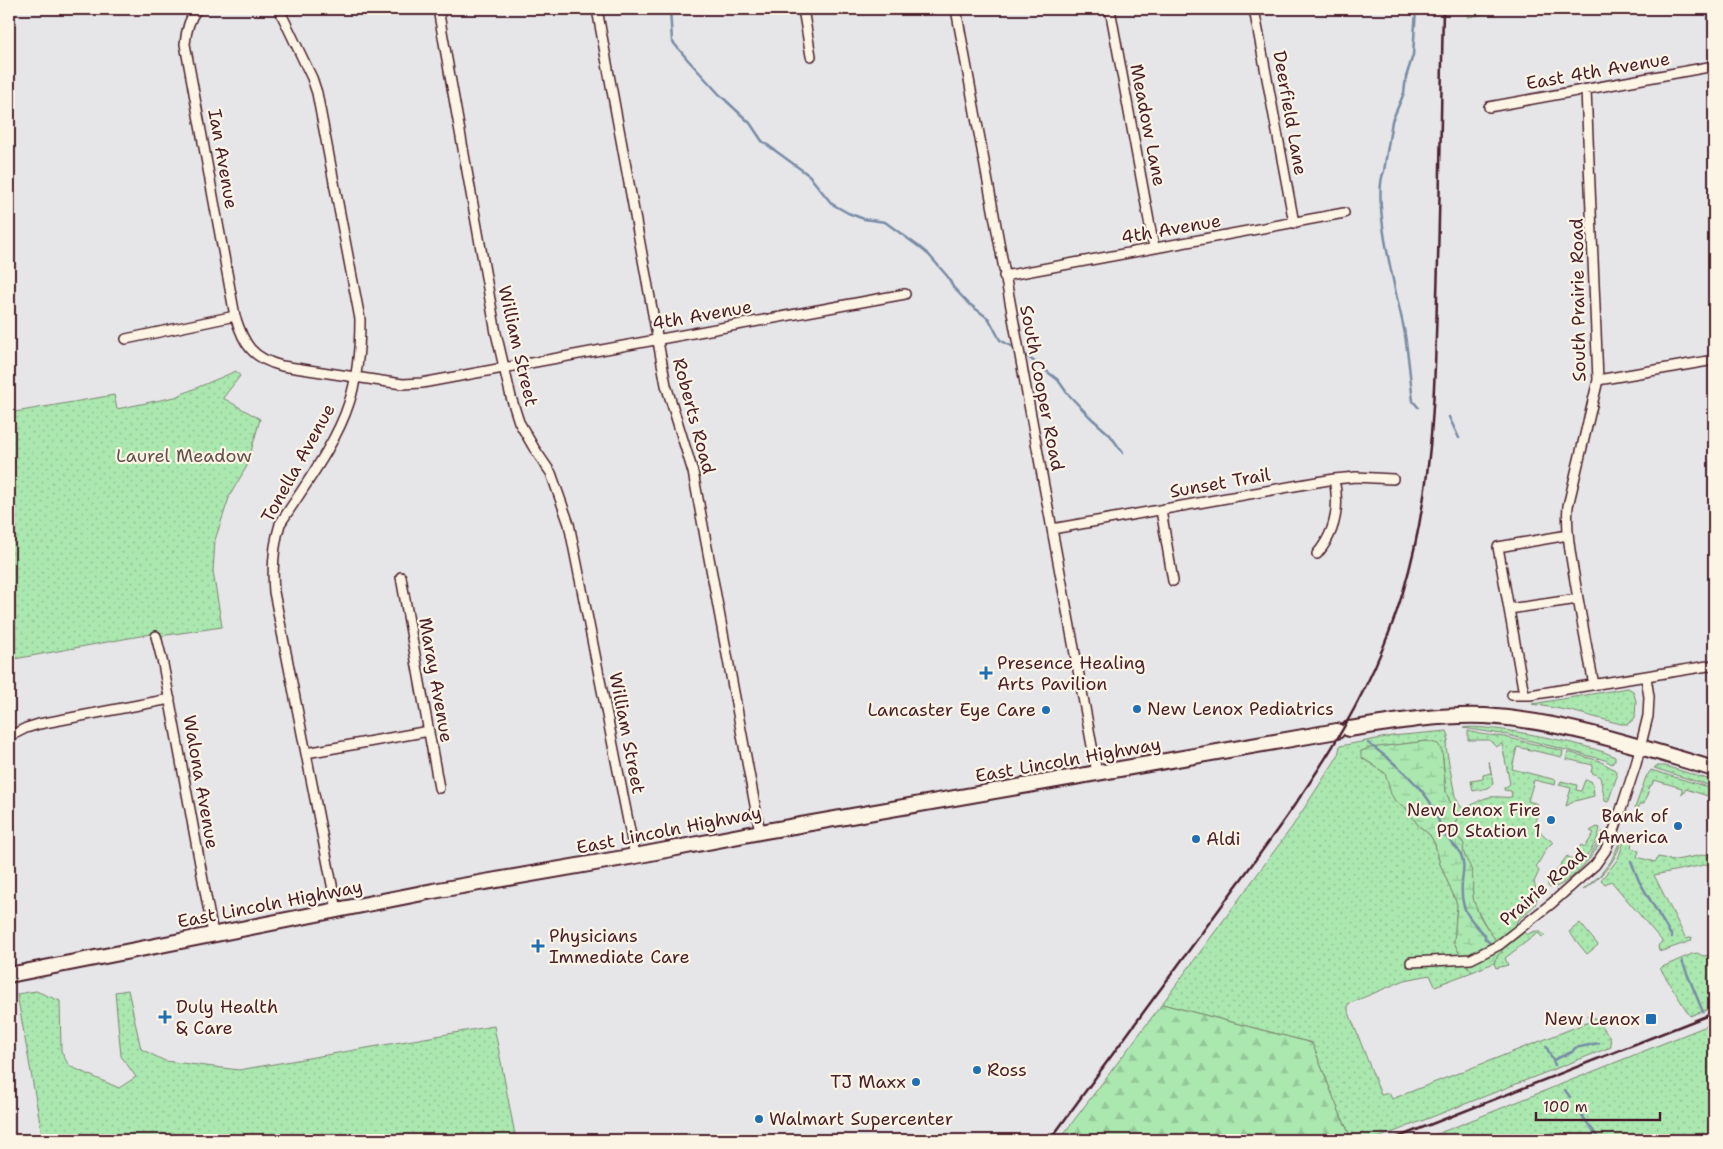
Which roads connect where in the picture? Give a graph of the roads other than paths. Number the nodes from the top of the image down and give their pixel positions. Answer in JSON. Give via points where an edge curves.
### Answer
{"nodes":[{"id":1,"x":197,"y":9,"type":"edge"},
{"id":2,"x":278,"y":9,"type":"edge"},
{"id":3,"x":438,"y":9,"type":"edge"},
{"id":4,"x":597,"y":9,"type":"edge"},
{"id":5,"x":802,"y":9,"type":"edge"},
{"id":6,"x":956,"y":9,"type":"edge"},
{"id":7,"x":1110,"y":9,"type":"edge"},
{"id":8,"x":1254,"y":9,"type":"edge"},
{"id":9,"x":811,"y":56,"type":"dead end"},
{"id":10,"x":1714,"y":66,"type":"edge"},
{"id":11,"x":1586,"y":90,"type":"junction"},
{"id":12,"x":1489,"y":107,"type":"dead end"},
{"id":13,"x":1344,"y":213,"type":"dead end"},
{"id":14,"x":1294,"y":223,"type":"junction"},
{"id":15,"x":1154,"y":248,"type":"junction"},
{"id":16,"x":1004,"y":276,"type":"junction"},
{"id":17,"x":905,"y":294,"type":"dead end"},
{"id":18,"x":235,"y":316,"type":"junction"},
{"id":19,"x":126,"y":339,"type":"dead end"},
{"id":20,"x":658,"y":339,"type":"junction"},
{"id":21,"x":1714,"y":360,"type":"edge"},
{"id":22,"x":504,"y":368,"type":"junction"},
{"id":23,"x":354,"y":377,"type":"junction"},
{"id":24,"x":1598,"y":380,"type":"junction"},
{"id":25,"x":1334,"y":479,"type":"junction"},
{"id":26,"x":1393,"y":479,"type":"dead end"},
{"id":27,"x":1161,"y":510,"type":"junction"},
{"id":28,"x":1052,"y":529,"type":"junction"},
{"id":29,"x":1568,"y":535,"type":"junction"},
{"id":30,"x":1317,"y":554,"type":"dead end"},
{"id":31,"x":401,"y":577,"type":"dead end"},
{"id":32,"x":1173,"y":581,"type":"dead end"},
{"id":33,"x":1578,"y":598,"type":"junction"},
{"id":34,"x":1509,"y":609,"type":"junction"},
{"id":35,"x":156,"y":636,"type":"dead end"},
{"id":36,"x":1714,"y":665,"type":"edge"},
{"id":37,"x":1646,"y":677,"type":"junction"},
{"id":38,"x":1594,"y":685,"type":"junction"},
{"id":39,"x":1524,"y":694,"type":"junction"},
{"id":40,"x":1512,"y":695,"type":"dead end"},
{"id":41,"x":170,"y":699,"type":"junction"},
{"id":42,"x":429,"y":731,"type":"junction"},
{"id":43,"x":12,"y":735,"type":"dead end"},
{"id":44,"x":1640,"y":747,"type":"junction"},
{"id":45,"x":306,"y":753,"type":"junction"},
{"id":46,"x":1714,"y":769,"type":"edge"},
{"id":47,"x":1097,"y":773,"type":"junction"},
{"id":48,"x":439,"y":788,"type":"dead end"},
{"id":49,"x":760,"y":832,"type":"junction"},
{"id":50,"x":635,"y":856,"type":"junction"},
{"id":51,"x":337,"y":910,"type":"junction"},
{"id":52,"x":213,"y":934,"type":"junction"},
{"id":53,"x":1411,"y":962,"type":"dead end"},
{"id":54,"x":9,"y":974,"type":"edge"}],
"edges":[{"from":1,"to":18,"type":"street","name":"Ian Avenue","via":[[186,33],[185,44]]},
{"from":2,"to":23,"type":"street","name":"Tonella Avenue","via":[[317,93],[360,319]]},
{"from":3,"to":22,"type":"street","name":"William Street"},
{"from":4,"to":20,"type":"street","name":"Roberts Road"},
{"from":5,"to":9,"type":"street"},
{"from":6,"to":16,"type":"street","name":"South Cooper Road"},
{"from":7,"to":15,"type":"street","name":"Meadow Lane"},
{"from":8,"to":14,"type":"street","name":"Deerfield Lane"},
{"from":10,"to":11,"type":"street","name":"East 4th Avenue"},
{"from":11,"to":12,"type":"street","name":"East 4th Avenue"},
{"from":11,"to":24,"type":"street","name":"South Prairie Road"},
{"from":13,"to":14,"type":"street","name":"4th Avenue"},
{"from":14,"to":15,"type":"street","name":"4th Avenue"},
{"from":15,"to":16,"type":"street","name":"4th Avenue"},
{"from":16,"to":28,"type":"street","name":"South Cooper Road"},
{"from":17,"to":20,"type":"street","name":"4th Avenue"},
{"from":18,"to":19,"type":"street"},
{"from":18,"to":23,"type":"street","via":[[241,336],[249,348],[268,362]]},
{"from":20,"to":22,"type":"street","name":"4th Avenue"},
{"from":20,"to":49,"type":"street","name":"Roberts Road","via":[[666,386],[693,472]]},
{"from":21,"to":24,"type":"street"},
{"from":22,"to":23,"type":"street","via":[[412,384]]},
{"from":22,"to":50,"type":"street","name":"William Street","via":[[519,422],[551,473],[569,524]]},
{"from":23,"to":45,"type":"street","name":"Tonella Avenue","via":[[350,403],[342,422],[280,524],[272,557],[274,592]]},
{"from":24,"to":29,"type":"street","name":"South Prairie Road","via":[[1568,506]]},
{"from":25,"to":26,"type":"street","name":"Sunset Trail"},
{"from":25,"to":27,"type":"street","name":"Sunset Trail"},
{"from":25,"to":30,"type":"street","via":[[1338,497],[1336,516],[1326,543]]},
{"from":27,"to":28,"type":"street","name":"Sunset Trail"},
{"from":27,"to":32,"type":"street"},
{"from":28,"to":47,"type":"street","name":"South Cooper Road"},
{"from":29,"to":33,"type":"street","name":"South Prairie Road"},
{"from":29,"to":34,"type":"street","via":[[1498,547]]},
{"from":31,"to":42,"type":"street","name":"Maray Avenue"},
{"from":33,"to":34,"type":"street"},
{"from":33,"to":38,"type":"street","name":"South Prairie Road"},
{"from":34,"to":39,"type":"street"},
{"from":35,"to":41,"type":"street","name":"Walona Avenue"},
{"from":36,"to":37,"type":"street"},
{"from":37,"to":38,"type":"street"},
{"from":37,"to":44,"type":"street","name":"Prairie Road","via":[[1648,716]]},
{"from":38,"to":39,"type":"street"},
{"from":39,"to":40,"type":"street"},
{"from":41,"to":43,"type":"street","via":[[39,724]]},
{"from":41,"to":52,"type":"street","name":"Walona Avenue"},
{"from":42,"to":45,"type":"street"},
{"from":42,"to":48,"type":"street","name":"Maray Avenue"},
{"from":44,"to":46,"type":"main road","name":"East Lincoln Highway"},
{"from":44,"to":47,"type":"main road","name":"East Lincoln Highway","via":[[1532,721],[1486,716],[1419,718]]},
{"from":44,"to":53,"type":"street","name":"Prairie Road","via":[[1615,828],[1595,865],[1500,945],[1471,959]]},
{"from":45,"to":51,"type":"street","name":"Tonella Avenue"},
{"from":47,"to":49,"type":"main road","name":"East Lincoln Highway"},
{"from":49,"to":50,"type":"main road","name":"East Lincoln Highway"},
{"from":50,"to":51,"type":"main road","name":"East Lincoln Highway"},
{"from":51,"to":52,"type":"main road","name":"East Lincoln Highway"},
{"from":52,"to":54,"type":"main road","name":"East Lincoln Highway"}]}
